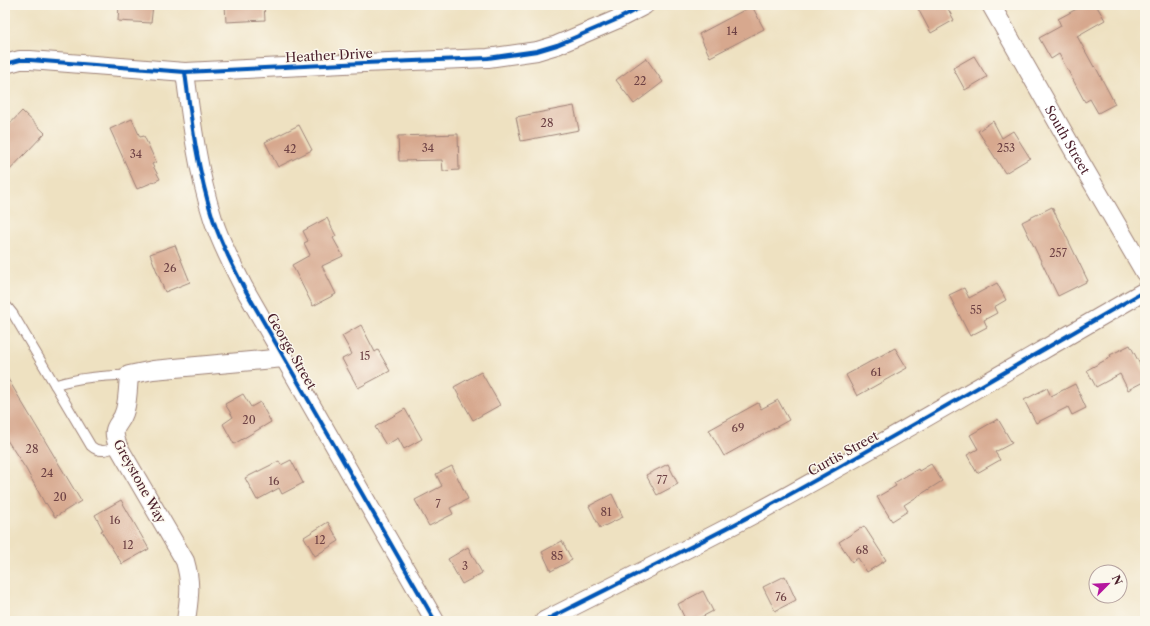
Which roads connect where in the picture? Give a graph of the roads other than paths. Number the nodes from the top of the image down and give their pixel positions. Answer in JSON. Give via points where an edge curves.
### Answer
{"nodes":[{"id":1,"x":645,"y":5,"type":"edge"},
{"id":2,"x":991,"y":5,"type":"edge"},
{"id":3,"x":5,"y":64,"type":"edge"},
{"id":4,"x":185,"y":72,"type":"junction"},
{"id":5,"x":1145,"y":273,"type":"edge"},
{"id":6,"x":1145,"y":291,"type":"edge"},
{"id":7,"x":5,"y":304,"type":"edge"},
{"id":8,"x":284,"y":358,"type":"junction"},
{"id":9,"x":129,"y":375,"type":"junction"},
{"id":10,"x":55,"y":385,"type":"junction"},
{"id":11,"x":118,"y":446,"type":"junction"},
{"id":12,"x":186,"y":621,"type":"edge"},
{"id":13,"x":435,"y":621,"type":"edge"},
{"id":14,"x":544,"y":621,"type":"edge"}],
"edges":[{"from":1,"to":4,"type":"street","name":"Heather Drive","via":[[575,38],[537,51],[512,55]]},
{"from":2,"to":5,"type":"street","name":"South Street"},
{"from":3,"to":4,"type":"street","name":"Heather Drive","via":[[30,60]]},
{"from":4,"to":8,"type":"street","name":"George Street","via":[[192,125],[212,219],[226,254]]},
{"from":6,"to":14,"type":"street","name":"Curtis Street","via":[[839,467],[671,557]]},
{"from":7,"to":10,"type":"lane"},
{"from":8,"to":9,"type":"street","via":[[153,370]]},
{"from":8,"to":13,"type":"street","name":"George Street"},
{"from":9,"to":10,"type":"lane","via":[[72,380]]},
{"from":9,"to":11,"type":"street","name":"Greystone Way","via":[[126,409],[114,430]]},
{"from":10,"to":11,"type":"lane","via":[[91,446],[102,451]]},
{"from":11,"to":12,"type":"street","name":"Greystone Way","via":[[185,562],[190,580]]}]}
